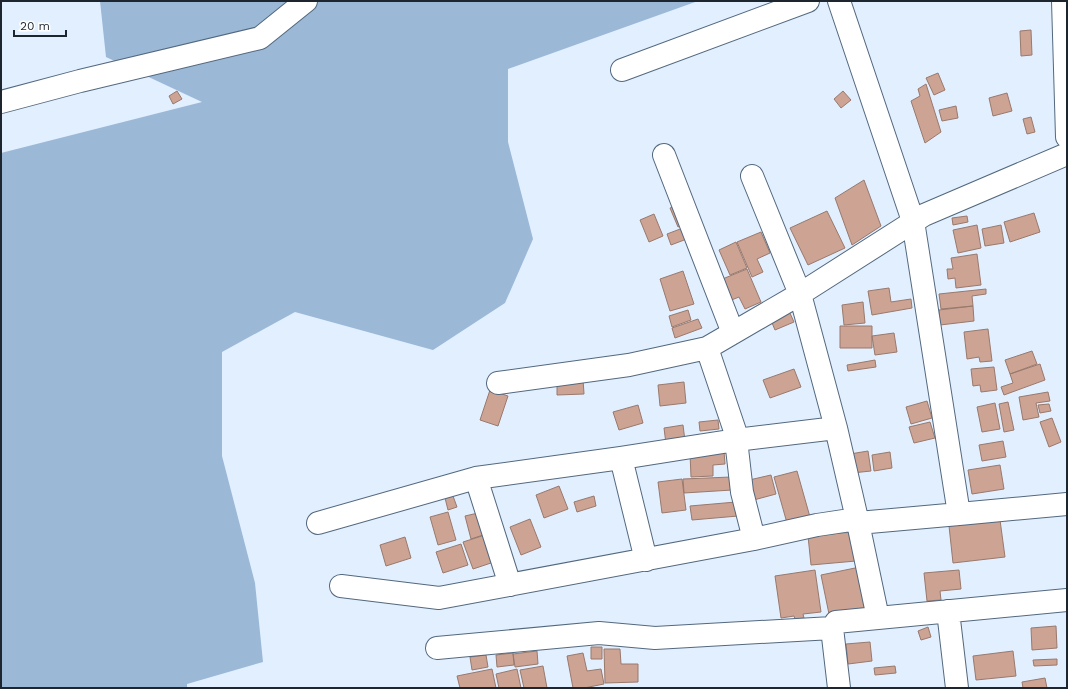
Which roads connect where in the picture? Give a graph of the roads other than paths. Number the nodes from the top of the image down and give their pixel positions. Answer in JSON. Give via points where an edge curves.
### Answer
{"nodes":[{"id":1,"x":306,"y":1,"type":"edge"},
{"id":2,"x":808,"y":1,"type":"edge"},
{"id":3,"x":839,"y":1,"type":"edge"},
{"id":4,"x":1063,"y":1,"type":"edge"},
{"id":5,"x":622,"y":70,"type":"dead end"},
{"id":6,"x":1066,"y":83,"type":"edge"},
{"id":7,"x":1,"y":102,"type":"edge"},
{"id":8,"x":1067,"y":137,"type":"edge"},
{"id":9,"x":1067,"y":154,"type":"edge"},
{"id":10,"x":664,"y":155,"type":"dead end"},
{"id":11,"x":752,"y":176,"type":"dead end"},
{"id":12,"x":913,"y":221,"type":"junction"},
{"id":13,"x":800,"y":294,"type":"junction"},
{"id":14,"x":733,"y":333,"type":"junction"},
{"id":15,"x":707,"y":348,"type":"junction"},
{"id":16,"x":498,"y":383,"type":"dead end"},
{"id":17,"x":836,"y":428,"type":"junction"},
{"id":18,"x":736,"y":440,"type":"junction"},
{"id":19,"x":620,"y":458,"type":"junction"},
{"id":20,"x":476,"y":478,"type":"junction"},
{"id":21,"x":1067,"y":504,"type":"edge"},
{"id":22,"x":959,"y":514,"type":"junction"},
{"id":23,"x":858,"y":521,"type":"junction"},
{"id":24,"x":318,"y":523,"type":"dead end"},
{"id":25,"x":754,"y":540,"type":"junction"},
{"id":26,"x":646,"y":560,"type":"junction"},
{"id":27,"x":510,"y":585,"type":"junction"},
{"id":28,"x":341,"y":586,"type":"dead end"},
{"id":29,"x":1067,"y":600,"type":"edge"},
{"id":30,"x":948,"y":611,"type":"junction"},
{"id":31,"x":878,"y":618,"type":"junction"},
{"id":32,"x":832,"y":628,"type":"junction"},
{"id":33,"x":437,"y":648,"type":"dead end"},
{"id":34,"x":839,"y":688,"type":"edge"},
{"id":35,"x":957,"y":688,"type":"edge"}],
"edges":[{"from":1,"to":7,"type":"street","via":[[260,38]]},
{"from":2,"to":5,"type":"street"},
{"from":3,"to":12,"type":"street"},
{"from":4,"to":6,"type":"street"},
{"from":6,"to":8,"type":"street"},
{"from":9,"to":12,"type":"street"},
{"from":10,"to":14,"type":"street"},
{"from":11,"to":13,"type":"street"},
{"from":12,"to":13,"type":"street"},
{"from":12,"to":22,"type":"street"},
{"from":13,"to":14,"type":"street"},
{"from":13,"to":17,"type":"street"},
{"from":14,"to":15,"type":"street"},
{"from":15,"to":16,"type":"street","via":[[629,365]]},
{"from":15,"to":18,"type":"street"},
{"from":17,"to":18,"type":"street"},
{"from":17,"to":23,"type":"street"},
{"from":18,"to":19,"type":"street"},
{"from":18,"to":25,"type":"street","via":[[742,492]]},
{"from":19,"to":20,"type":"street"},
{"from":19,"to":26,"type":"street"},
{"from":20,"to":24,"type":"street"},
{"from":20,"to":27,"type":"street"},
{"from":21,"to":22,"type":"street"},
{"from":22,"to":23,"type":"street"},
{"from":23,"to":25,"type":"street","via":[[816,525]]},
{"from":23,"to":31,"type":"street"},
{"from":25,"to":26,"type":"street"},
{"from":26,"to":27,"type":"street"},
{"from":27,"to":28,"type":"street","via":[[439,598]]},
{"from":29,"to":30,"type":"street"},
{"from":30,"to":31,"type":"street"},
{"from":30,"to":35,"type":"street"},
{"from":31,"to":32,"type":"street","via":[[836,622]]},
{"from":32,"to":33,"type":"street","via":[[655,638],[599,633]]},
{"from":32,"to":34,"type":"street"}]}
